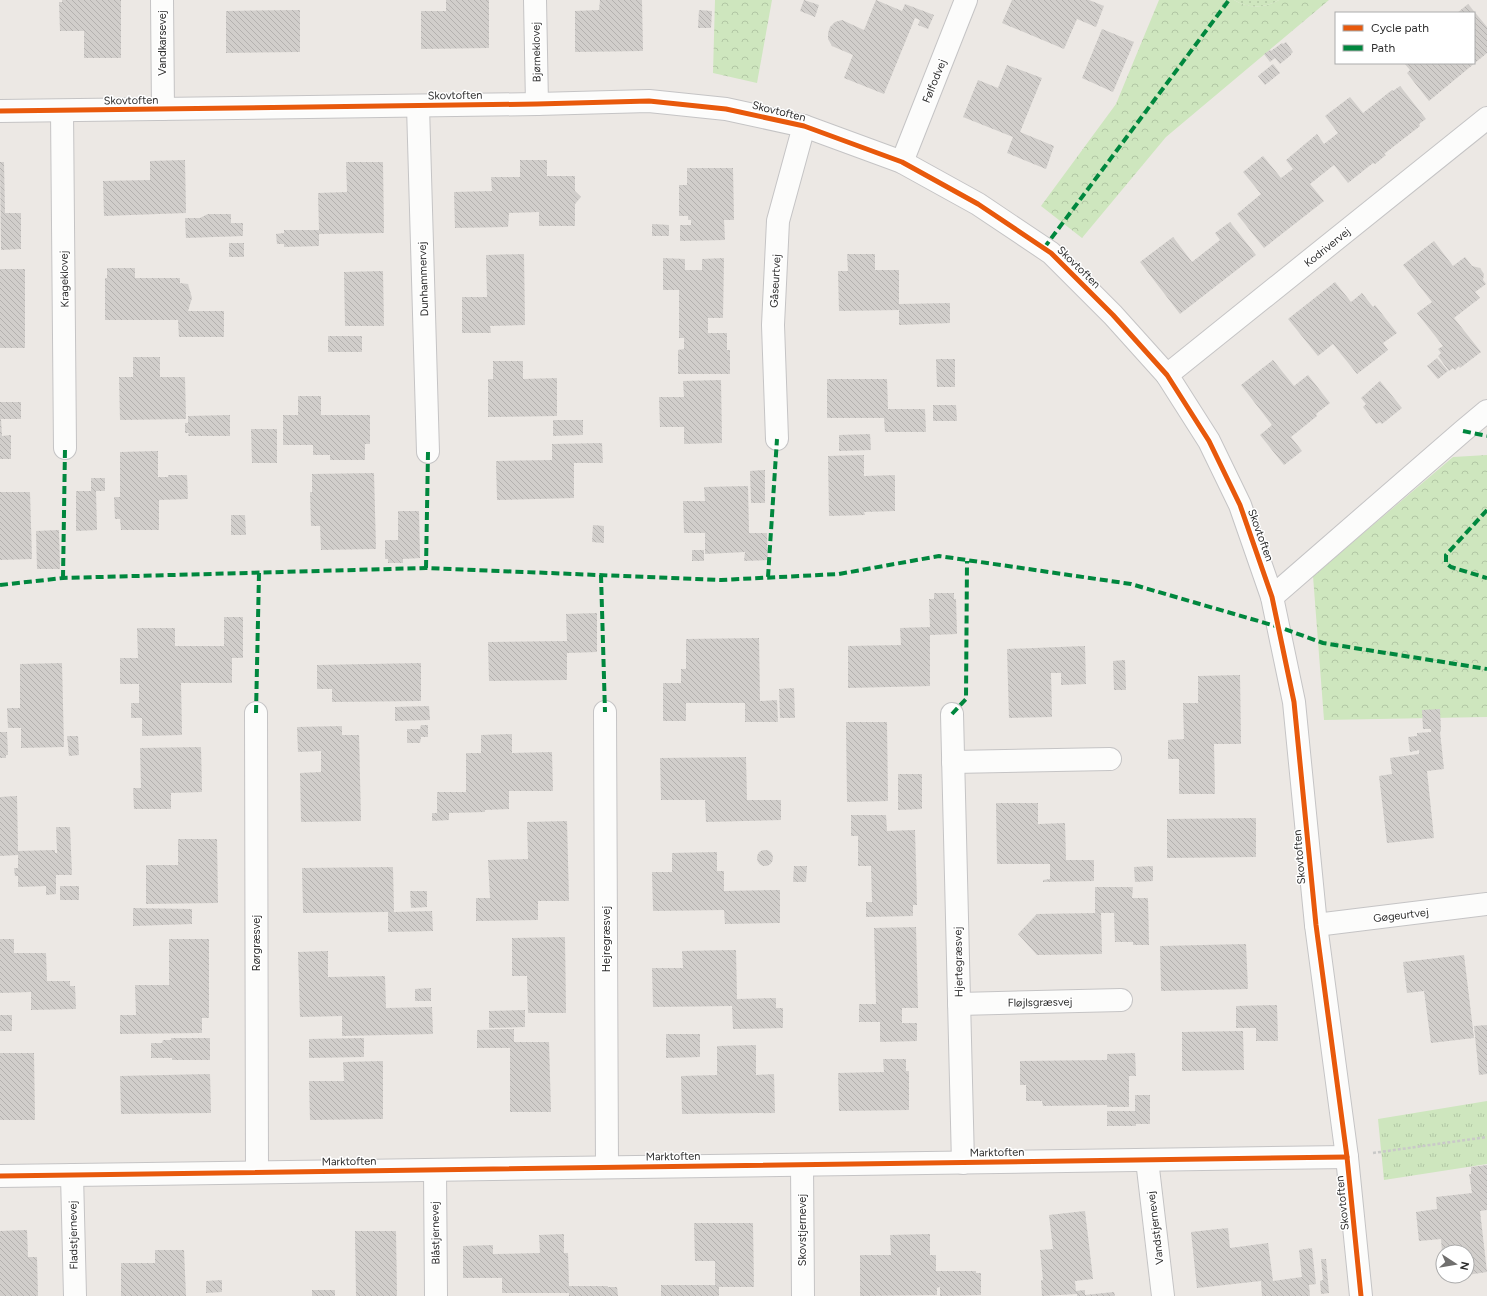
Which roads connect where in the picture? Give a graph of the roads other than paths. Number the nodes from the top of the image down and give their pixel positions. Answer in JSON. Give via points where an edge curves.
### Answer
{"nodes":[{"id":1,"x":162,"y":0,"type":"edge"},
{"id":2,"x":535,"y":0,"type":"edge"},
{"id":3,"x":966,"y":0,"type":"edge"},
{"id":4,"x":538,"y":104,"type":"junction"},
{"id":5,"x":418,"y":106,"type":"junction"},
{"id":6,"x":62,"y":110,"type":"junction"},
{"id":7,"x":163,"y":110,"type":"junction"},
{"id":8,"x":0,"y":111,"type":"edge"},
{"id":9,"x":1487,"y":118,"type":"edge"},
{"id":10,"x":804,"y":126,"type":"junction"},
{"id":11,"x":902,"y":162,"type":"junction"},
{"id":12,"x":1166,"y":375,"type":"junction"},
{"id":13,"x":1487,"y":411,"type":"edge"},
{"id":14,"x":777,"y":439,"type":"dead end"},
{"id":15,"x":65,"y":448,"type":"dead end"},
{"id":16,"x":428,"y":452,"type":"dead end"},
{"id":17,"x":1272,"y":597,"type":"junction"},
{"id":18,"x":605,"y":712,"type":"dead end"},
{"id":19,"x":256,"y":713,"type":"dead end"},
{"id":20,"x":952,"y":714,"type":"dead end"},
{"id":21,"x":1110,"y":759,"type":"dead end"},
{"id":22,"x":953,"y":762,"type":"junction"},
{"id":23,"x":1487,"y":904,"type":"edge"},
{"id":24,"x":1316,"y":925,"type":"junction"},
{"id":25,"x":1121,"y":1000,"type":"dead end"},
{"id":26,"x":959,"y":1004,"type":"junction"},
{"id":27,"x":1347,"y":1157,"type":"junction"},
{"id":28,"x":1147,"y":1160,"type":"junction"},
{"id":29,"x":962,"y":1162,"type":"junction"},
{"id":30,"x":802,"y":1165,"type":"junction"},
{"id":31,"x":607,"y":1167,"type":"junction"},
{"id":32,"x":435,"y":1170,"type":"junction"},
{"id":33,"x":257,"y":1172,"type":"junction"},
{"id":34,"x":72,"y":1175,"type":"junction"},
{"id":35,"x":0,"y":1176,"type":"edge"},
{"id":36,"x":74,"y":1296,"type":"edge"},
{"id":37,"x":436,"y":1296,"type":"edge"},
{"id":38,"x":803,"y":1296,"type":"edge"},
{"id":39,"x":1163,"y":1296,"type":"edge"},
{"id":40,"x":1362,"y":1296,"type":"edge"}],
"edges":[{"from":1,"to":7,"type":"street","name":"Vandkarsevej"},
{"from":2,"to":4,"type":"street","name":"Bjørneklovej"},
{"from":3,"to":11,"type":"street","name":"Følfodvej"},
{"from":4,"to":5,"type":"street","name":"Skovtoften"},
{"from":4,"to":10,"type":"street","name":"Skovtoften","via":[[649,101],[726,109]]},
{"from":5,"to":7,"type":"street","name":"Skovtoften"},
{"from":5,"to":16,"type":"street","name":"Dunhammervej"},
{"from":6,"to":7,"type":"street","name":"Skovtoften"},
{"from":6,"to":8,"type":"street","name":"Skovtoften"},
{"from":6,"to":15,"type":"street","name":"Krageklovej"},
{"from":9,"to":12,"type":"street","name":"Kodrivervej"},
{"from":10,"to":11,"type":"street","name":"Skovtoften"},
{"from":10,"to":14,"type":"street","name":"Gåseurtvej","via":[[778,221],[773,324]]},
{"from":11,"to":12,"type":"street","name":"Skovtoften","via":[[978,204],[1051,253],[1113,315]]},
{"from":12,"to":17,"type":"street","name":"Skovtoften","via":[[1209,441],[1240,505]]},
{"from":13,"to":17,"type":"street"},
{"from":17,"to":24,"type":"street","name":"Skovtoften","via":[[1294,702]]},
{"from":18,"to":31,"type":"street","name":"Hejregræsvej"},
{"from":19,"to":33,"type":"street","name":"Rørgræsvej"},
{"from":20,"to":22,"type":"street","name":"Hjertegræsvej"},
{"from":21,"to":22,"type":"street"},
{"from":22,"to":26,"type":"street","name":"Hjertegræsvej"},
{"from":23,"to":24,"type":"street","name":"Gøgeurtvej"},
{"from":24,"to":27,"type":"street","name":"Skovtoften"},
{"from":25,"to":26,"type":"street","name":"Fløjlsgræsvej"},
{"from":26,"to":29,"type":"street","name":"Hjertegræsvej"},
{"from":27,"to":28,"type":"street","name":"Marktoften"},
{"from":27,"to":40,"type":"street","name":"Skovtoften"},
{"from":28,"to":29,"type":"street","name":"Marktoften"},
{"from":28,"to":39,"type":"street","name":"Vandstjernevej"},
{"from":29,"to":30,"type":"street","name":"Marktoften"},
{"from":30,"to":31,"type":"street","name":"Marktoften"},
{"from":30,"to":38,"type":"street","name":"Skovstjernevej"},
{"from":31,"to":32,"type":"street","name":"Marktoften"},
{"from":32,"to":33,"type":"street","name":"Marktoften"},
{"from":32,"to":37,"type":"street","name":"Blåstjernevej"},
{"from":33,"to":34,"type":"street","name":"Marktoften"},
{"from":34,"to":35,"type":"street","name":"Marktoften"},
{"from":34,"to":36,"type":"street","name":"Fladstjernevej"}]}
